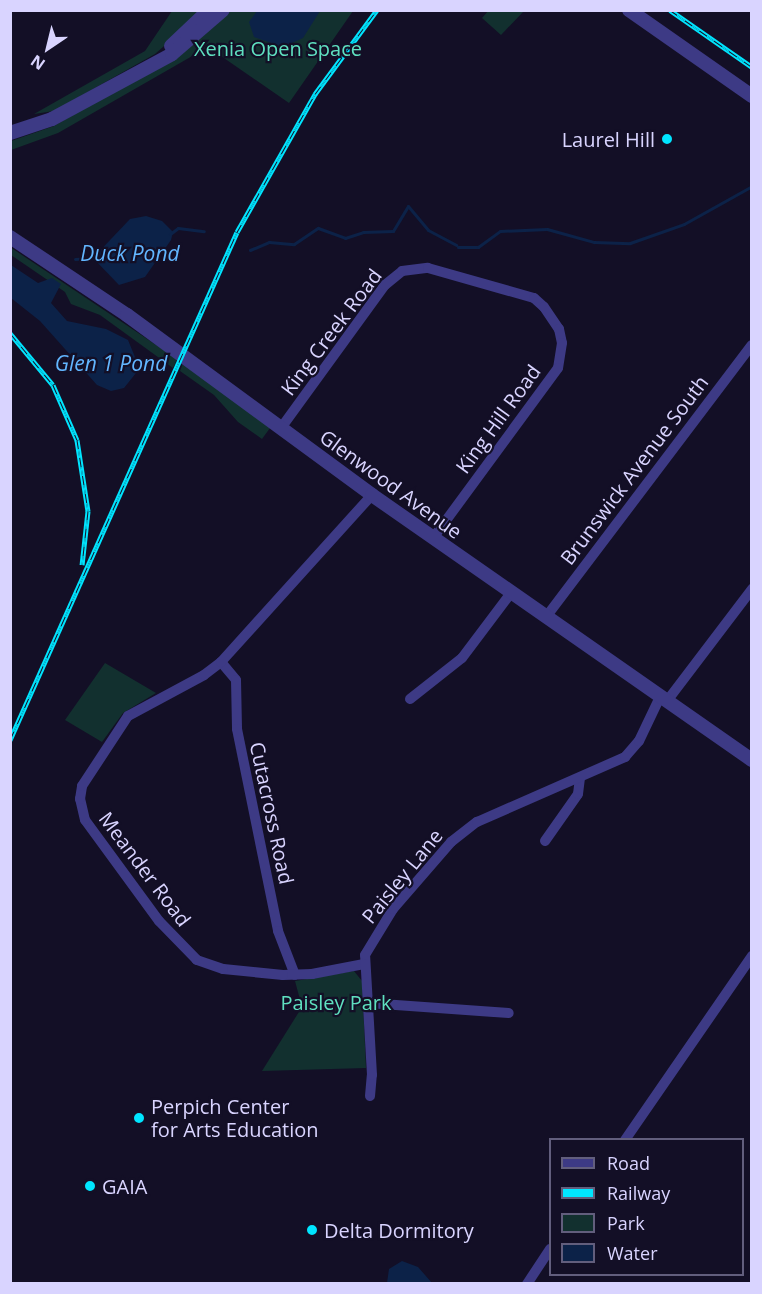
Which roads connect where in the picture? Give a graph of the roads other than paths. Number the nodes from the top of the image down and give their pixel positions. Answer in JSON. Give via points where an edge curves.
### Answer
{"nodes":[{"id":1,"x":209,"y":10,"type":"edge"},
{"id":2,"x":223,"y":10,"type":"edge"},
{"id":3,"x":628,"y":10,"type":"edge"},
{"id":4,"x":119,"y":83,"type":"junction"},
{"id":5,"x":752,"y":96,"type":"edge"},
{"id":6,"x":10,"y":133,"type":"edge"},
{"id":7,"x":10,"y":237,"type":"edge"},
{"id":8,"x":521,"y":293,"type":"joint"},
{"id":9,"x":752,"y":345,"type":"edge"},
{"id":10,"x":281,"y":428,"type":"junction"},
{"id":11,"x":372,"y":495,"type":"junction"},
{"id":12,"x":433,"y":538,"type":"junction"},
{"id":13,"x":752,"y":589,"type":"edge"},
{"id":14,"x":511,"y":593,"type":"junction"},
{"id":15,"x":546,"y":617,"type":"junction"},
{"id":16,"x":221,"y":662,"type":"junction"},
{"id":17,"x":410,"y":699,"type":"dead end"},
{"id":18,"x":663,"y":699,"type":"junction"},
{"id":19,"x":752,"y":760,"type":"edge"},
{"id":20,"x":580,"y":778,"type":"junction"},
{"id":21,"x":545,"y":841,"type":"dead end"},
{"id":22,"x":752,"y":956,"type":"edge"},
{"id":23,"x":364,"y":964,"type":"junction"},
{"id":24,"x":295,"y":975,"type":"junction"},
{"id":25,"x":368,"y":1003,"type":"junction"},
{"id":26,"x":509,"y":1013,"type":"dead end"},
{"id":27,"x":370,"y":1096,"type":"dead end"},
{"id":28,"x":627,"y":1138,"type":"edge"},
{"id":29,"x":549,"y":1251,"type":"edge"},
{"id":30,"x":527,"y":1284,"type":"edge"}],
"edges":[{"from":1,"to":4,"type":"street","via":[[170,47]]},
{"from":2,"to":4,"type":"street","via":[[193,40]]},
{"from":3,"to":5,"type":"street"},
{"from":4,"to":6,"type":"street","via":[[52,119]]},
{"from":7,"to":10,"type":"street","name":"Glenwood Avenue","via":[[127,315]]},
{"from":8,"to":10,"type":"street","name":"King Creek Road","via":[[428,268],[409,269],[392,277]]},
{"from":8,"to":12,"type":"street","name":"King Hill Road","via":[[544,307],[559,329],[562,343],[558,368]]},
{"from":9,"to":15,"type":"street","name":"Brunswick Avenue South"},
{"from":10,"to":11,"type":"street","name":"Glenwood Avenue"},
{"from":11,"to":12,"type":"street","name":"Glenwood Avenue"},
{"from":11,"to":16,"type":"street","name":"Meander Road"},
{"from":12,"to":14,"type":"street","name":"Glenwood Avenue"},
{"from":13,"to":18,"type":"street","name":"Paisley Lane"},
{"from":14,"to":15,"type":"street","name":"Glenwood Avenue"},
{"from":14,"to":17,"type":"street","via":[[462,658]]},
{"from":15,"to":18,"type":"street","name":"Glenwood Avenue"},
{"from":16,"to":24,"type":"street","name":"Cutacross Road","via":[[236,680],[237,729],[278,931]]},
{"from":16,"to":24,"type":"street","name":"Meander Road","via":[[141,707],[123,722],[82,786],[82,813],[159,921],[197,960],[223,969]]},
{"from":18,"to":19,"type":"street","name":"Glenwood Avenue"},
{"from":18,"to":20,"type":"street","name":"Paisley Lane","via":[[633,750],[612,765]]},
{"from":20,"to":21,"type":"street","via":[[578,794]]},
{"from":20,"to":23,"type":"street","name":"Paisley Lane","via":[[485,817],[458,836],[393,909],[369,948]]},
{"from":22,"to":28,"type":"street"},
{"from":23,"to":24,"type":"street","name":"Meander Road"},
{"from":23,"to":25,"type":"street","name":"Paisley Lane"},
{"from":25,"to":26,"type":"street"},
{"from":25,"to":27,"type":"street","name":"Paisley Lane"},
{"from":29,"to":30,"type":"street"}]}
